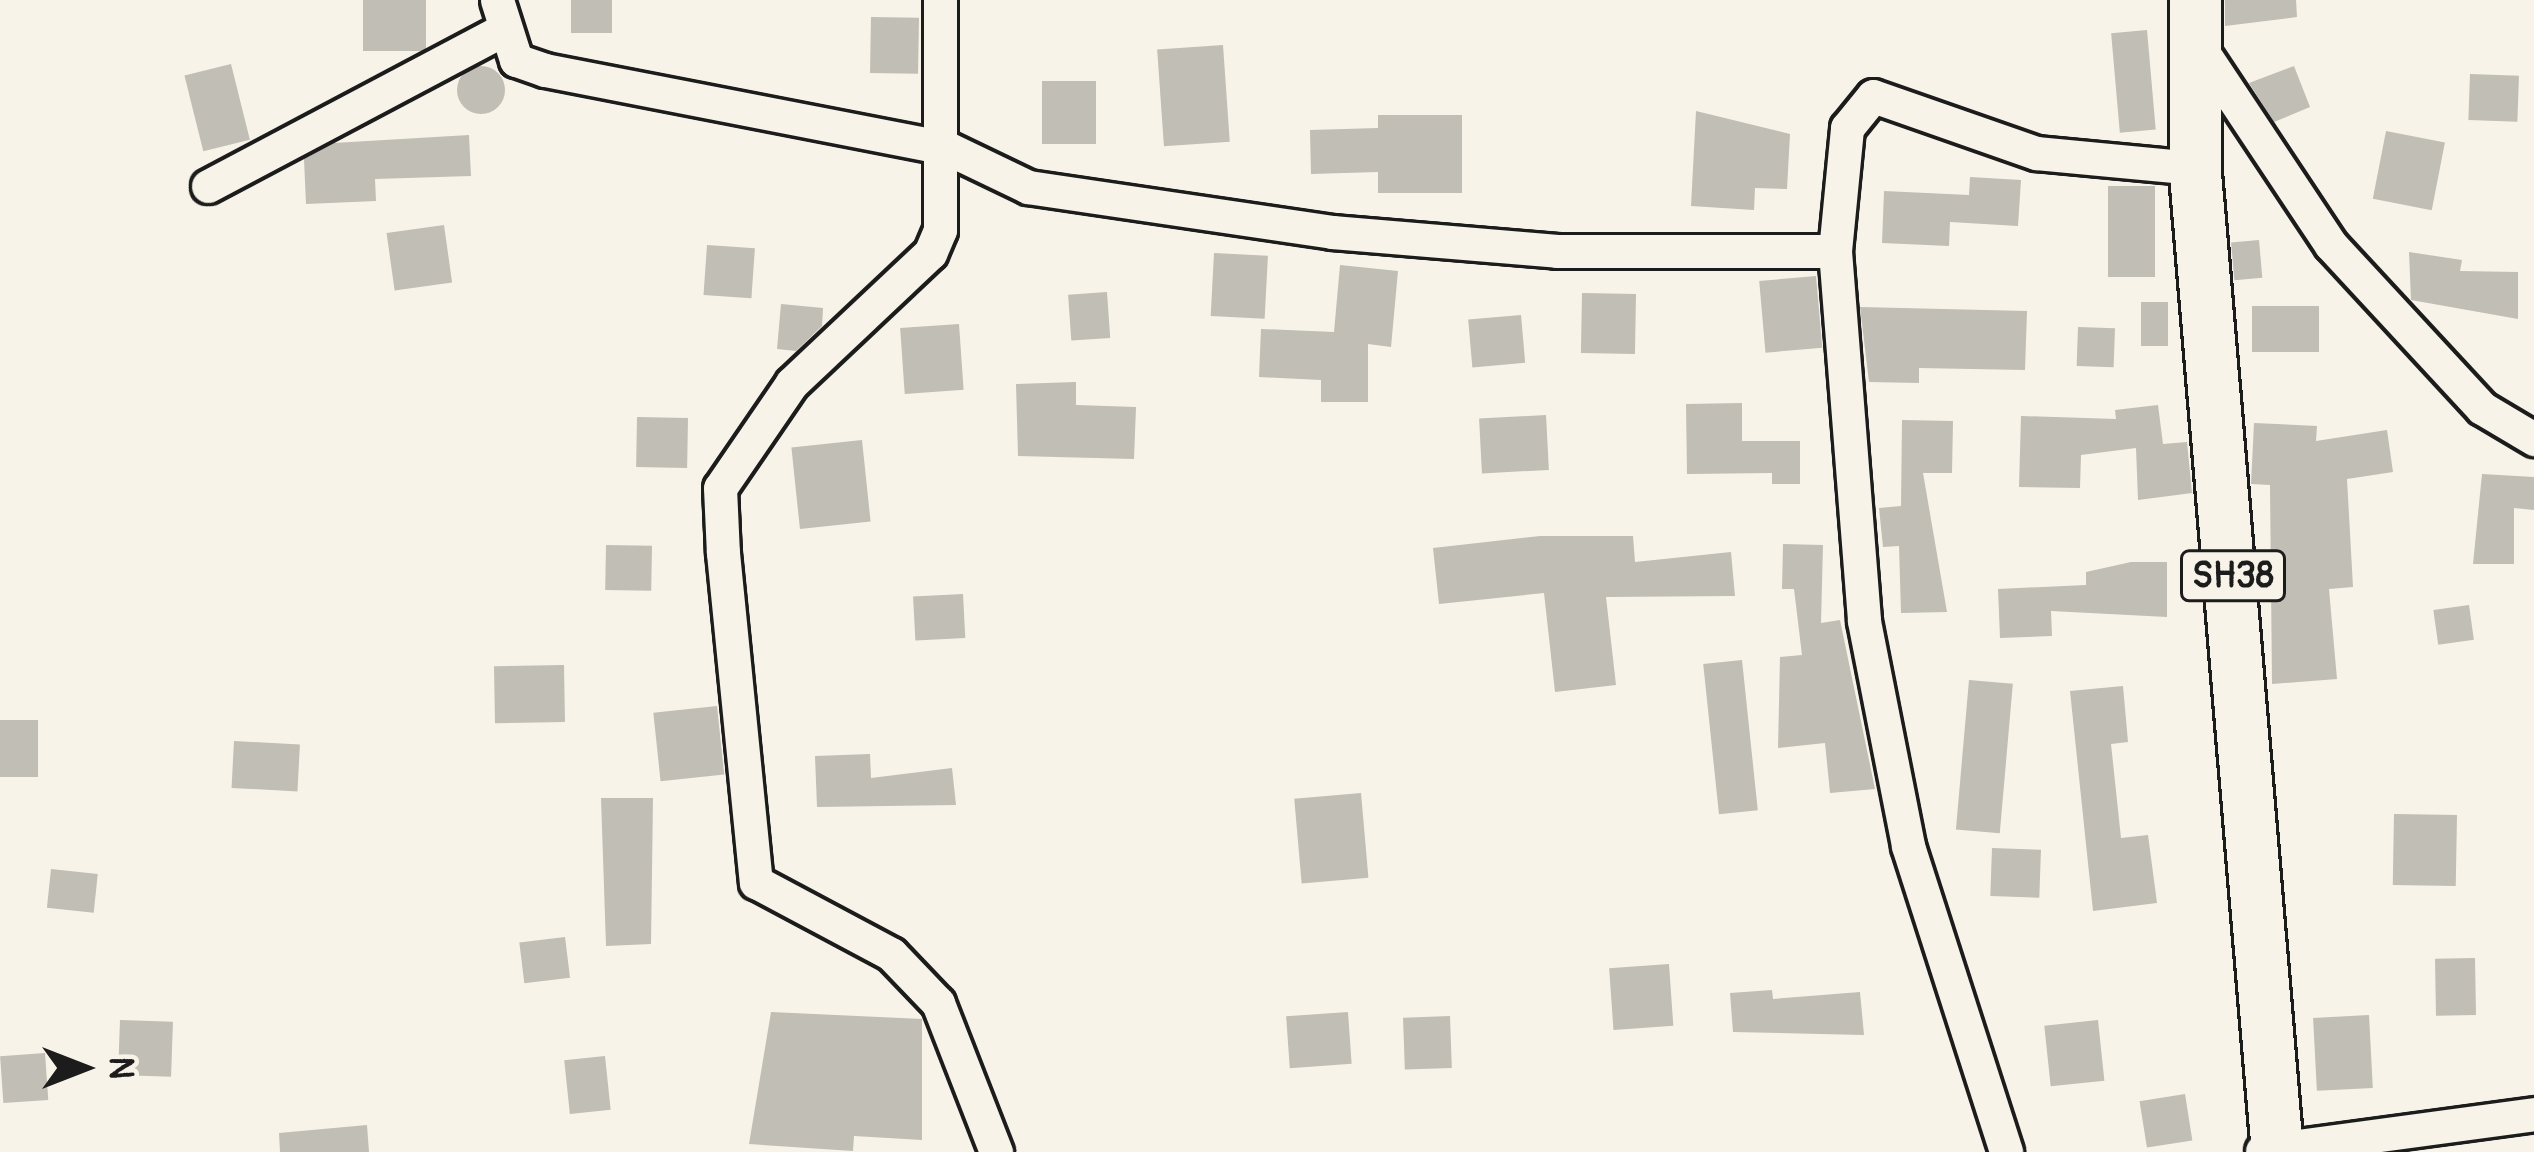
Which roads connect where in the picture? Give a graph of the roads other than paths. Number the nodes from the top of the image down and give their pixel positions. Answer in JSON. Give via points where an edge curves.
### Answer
{"nodes":[{"id":1,"x":940,"y":0,"type":"edge"},
{"id":2,"x":501,"y":14,"type":"edge"},
{"id":3,"x":2196,"y":23,"type":"edge"},
{"id":4,"x":946,"y":148,"type":"junction"},
{"id":5,"x":2194,"y":168,"type":"junction"},
{"id":6,"x":208,"y":187,"type":"dead end"},
{"id":7,"x":1835,"y":250,"type":"junction"},
{"id":8,"x":2534,"y":439,"type":"edge"},
{"id":9,"x":2534,"y":1114,"type":"edge"},
{"id":10,"x":2272,"y":1150,"type":"edge"},
{"id":11,"x":996,"y":1152,"type":"edge"},
{"id":12,"x":2006,"y":1152,"type":"edge"}],
"edges":[{"from":1,"to":4,"type":"street","via":[[936,122]]},
{"from":2,"to":4,"type":"street","via":[[517,60],[545,70]]},
{"from":2,"to":6,"type":"street"},
{"from":3,"to":5,"type":"main road","number":"SH38"},
{"from":3,"to":8,"type":"street","via":[[2331,245],[2482,408]]},
{"from":4,"to":7,"type":"street","via":[[1028,187],[1234,221],[1557,250]]},
{"from":4,"to":11,"type":"street","via":[[930,253],[792,383],[720,488],[723,554],[756,882],[891,955],[938,1003]]},
{"from":5,"to":7,"type":"street","via":[[2036,152],[1873,97],[1847,128]]},
{"from":5,"to":10,"type":"main road","number":"SH38"},
{"from":7,"to":12,"type":"street","via":[[1864,621],[1908,846]]},
{"from":9,"to":10,"type":"street"}]}
